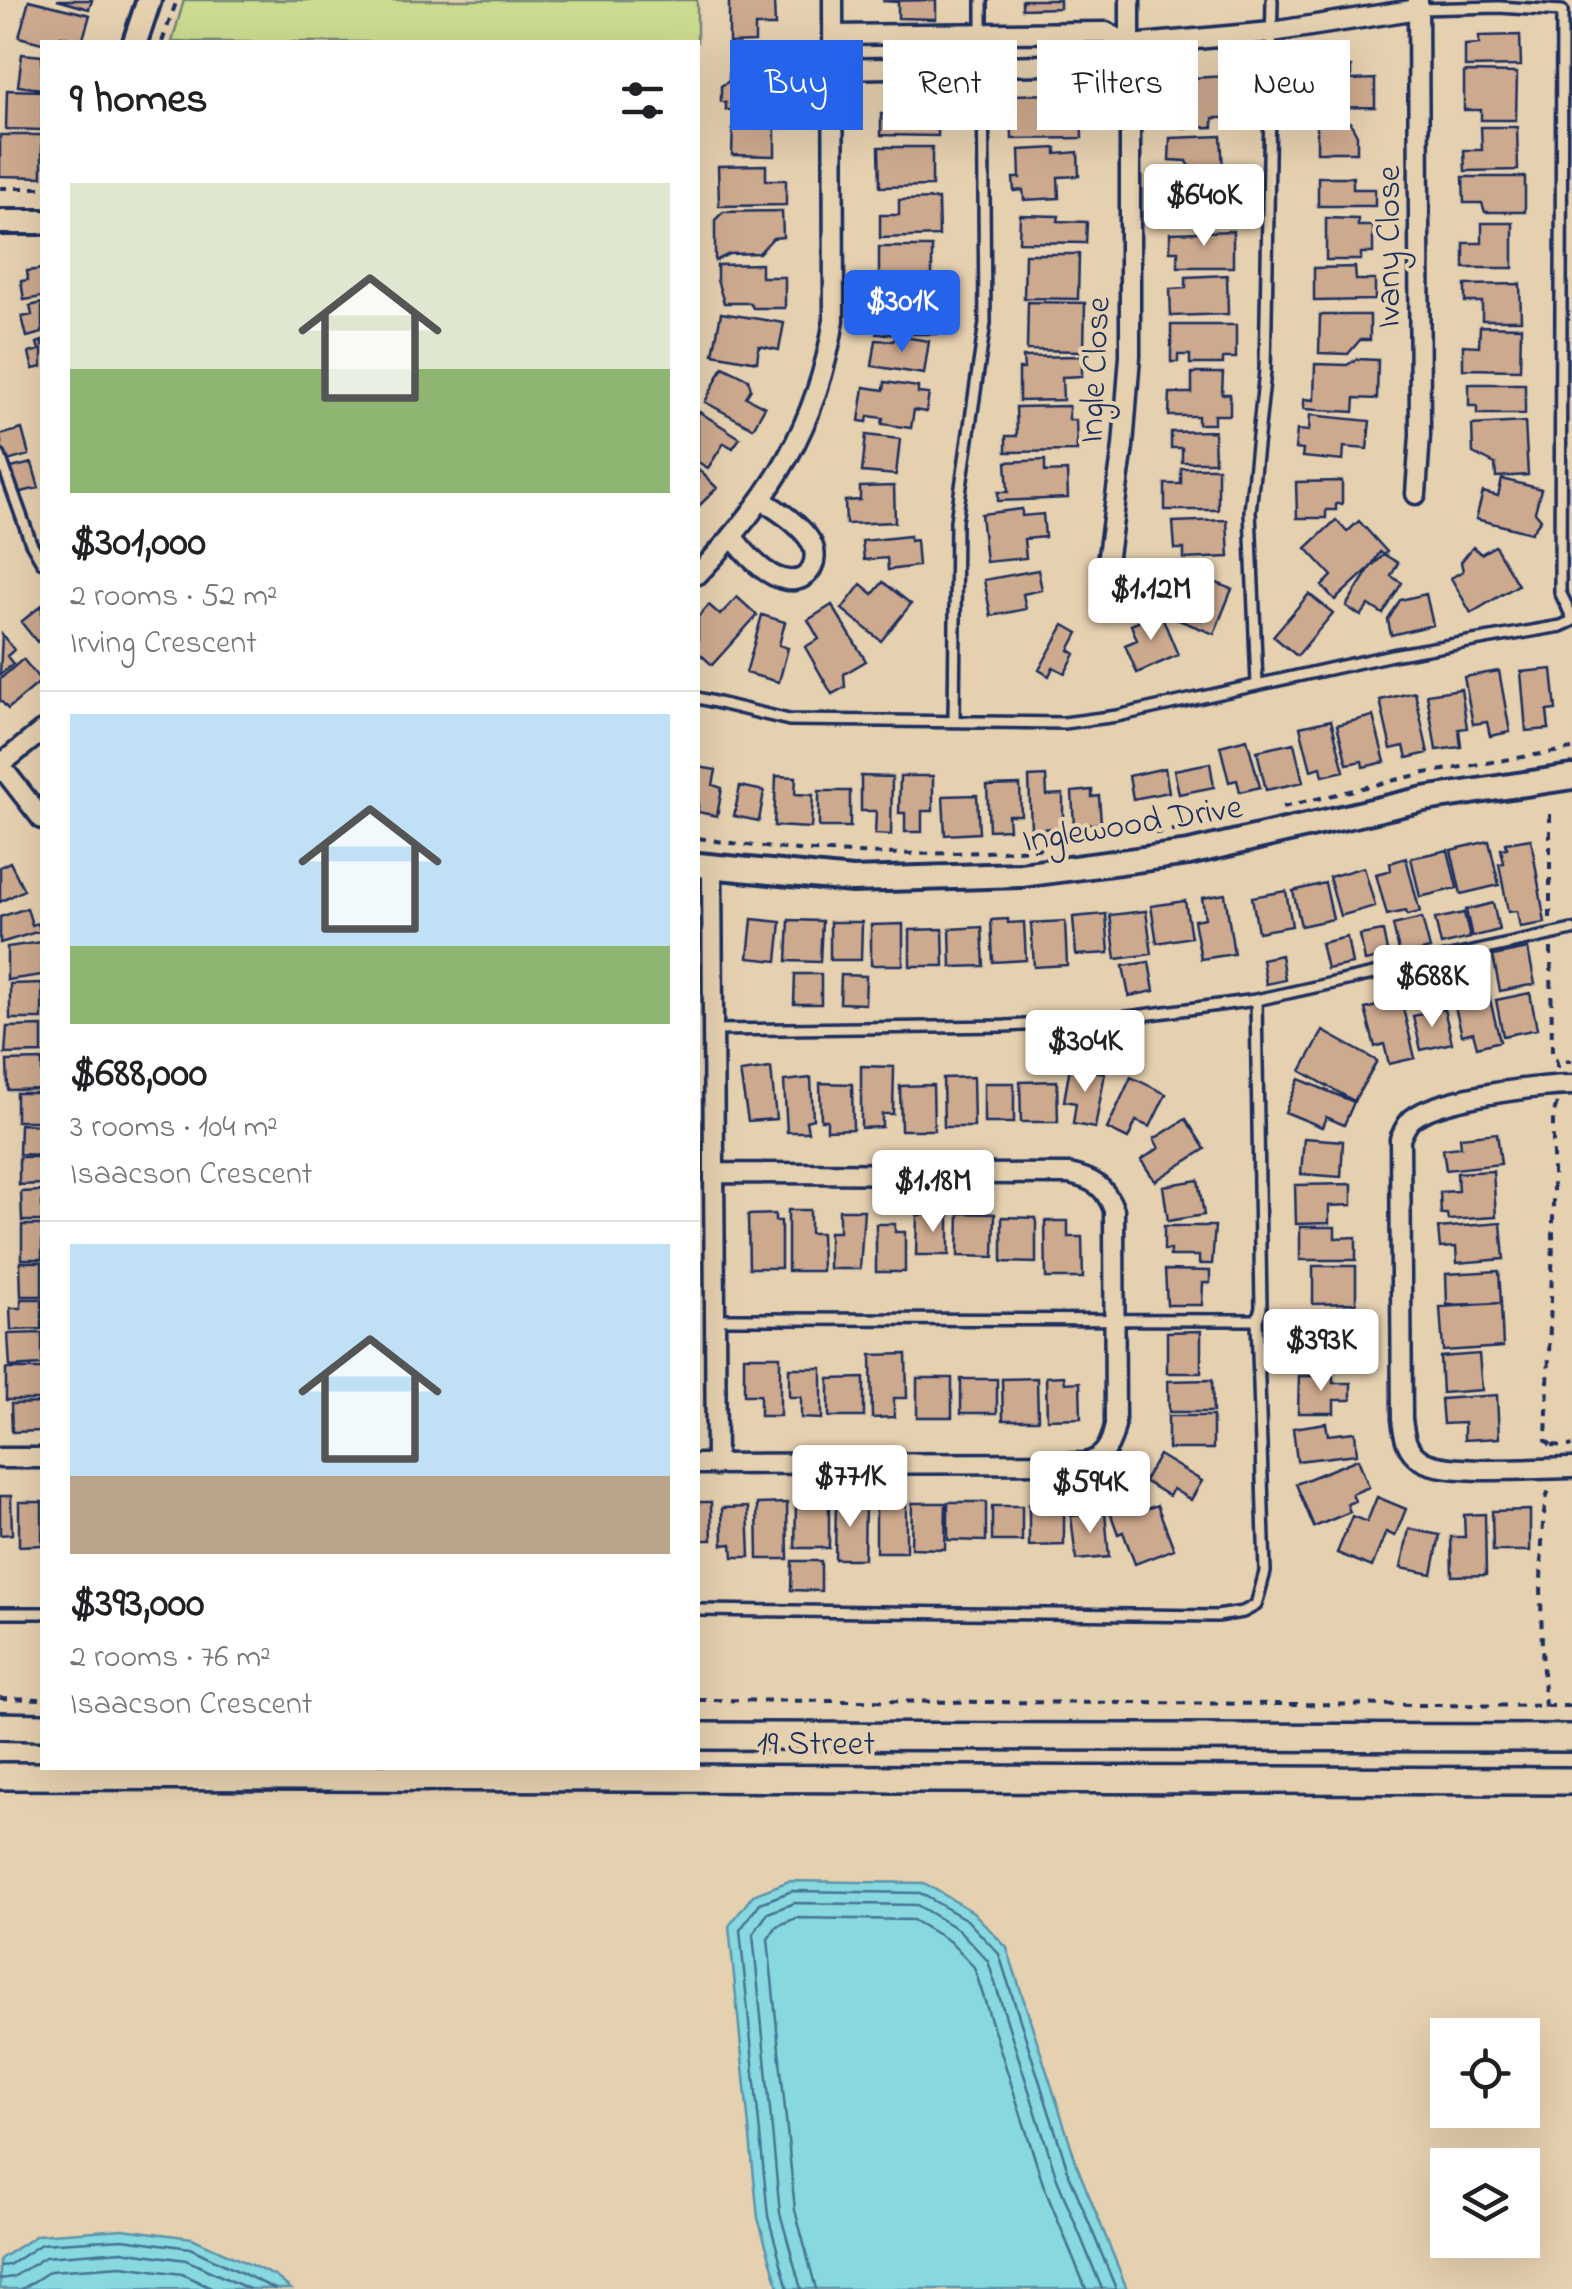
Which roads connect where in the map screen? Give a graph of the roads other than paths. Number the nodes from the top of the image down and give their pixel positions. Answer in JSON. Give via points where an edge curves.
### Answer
{"nodes":[{"id":1,"x":149,"y":0,"type":"edge"},
{"id":2,"x":834,"y":0,"type":"edge"},
{"id":3,"x":982,"y":0,"type":"edge"},
{"id":4,"x":1130,"y":0,"type":"edge"},
{"id":5,"x":1272,"y":0,"type":"edge"},
{"id":6,"x":1418,"y":4,"type":"edge"},
{"id":7,"x":1272,"y":32,"type":"junction"},
{"id":8,"x":982,"y":34,"type":"junction"},
{"id":9,"x":834,"y":36,"type":"junction"},
{"id":10,"x":136,"y":40,"type":"edge"},
{"id":11,"x":834,"y":40,"type":"edge"},
{"id":12,"x":982,"y":40,"type":"edge"},
{"id":13,"x":1123,"y":40,"type":"edge"},
{"id":14,"x":1131,"y":40,"type":"edge"},
{"id":15,"x":1178,"y":40,"type":"edge"},
{"id":16,"x":834,"y":130,"type":"edge"},
{"id":17,"x":983,"y":130,"type":"edge"},
{"id":18,"x":1131,"y":130,"type":"edge"},
{"id":19,"x":0,"y":222,"type":"edge"},
{"id":20,"x":40,"y":222,"type":"edge"},
{"id":21,"x":0,"y":456,"type":"edge"},
{"id":22,"x":1416,"y":494,"type":"dead end"},
{"id":23,"x":762,"y":500,"type":"junction"},
{"id":24,"x":732,"y":536,"type":"junction"},
{"id":25,"x":40,"y":559,"type":"edge"},
{"id":26,"x":1108,"y":563,"type":"dead end"},
{"id":27,"x":700,"y":572,"type":"edge"},
{"id":28,"x":1572,"y":619,"type":"edge"},
{"id":29,"x":1257,"y":684,"type":"junction"},
{"id":30,"x":700,"y":698,"type":"edge"},
{"id":31,"x":954,"y":720,"type":"junction"},
{"id":32,"x":40,"y":734,"type":"edge"},
{"id":33,"x":0,"y":765,"type":"edge"},
{"id":34,"x":1572,"y":777,"type":"edge"},
{"id":35,"x":40,"y":816,"type":"edge"},
{"id":36,"x":705,"y":866,"type":"edge"},
{"id":37,"x":1572,"y":930,"type":"edge"},
{"id":38,"x":1256,"y":1000,"type":"junction"},
{"id":39,"x":714,"y":1030,"type":"junction"},
{"id":40,"x":1572,"y":1085,"type":"edge"},
{"id":41,"x":714,"y":1173,"type":"junction"},
{"id":42,"x":714,"y":1318,"type":"junction"},
{"id":43,"x":1116,"y":1320,"type":"junction"},
{"id":44,"x":1257,"y":1320,"type":"junction"},
{"id":45,"x":0,"y":1458,"type":"edge"},
{"id":46,"x":40,"y":1458,"type":"edge"},
{"id":47,"x":706,"y":1464,"type":"edge"},
{"id":48,"x":1572,"y":1468,"type":"edge"},
{"id":49,"x":700,"y":1610,"type":"edge"},
{"id":50,"x":0,"y":1613,"type":"edge"},
{"id":51,"x":40,"y":1614,"type":"edge"},
{"id":52,"x":0,"y":1726,"type":"edge"},
{"id":53,"x":40,"y":1727,"type":"edge"},
{"id":54,"x":700,"y":1736,"type":"edge"},
{"id":55,"x":1572,"y":1738,"type":"edge"},
{"id":56,"x":0,"y":1776,"type":"edge"},
{"id":57,"x":1572,"y":1782,"type":"edge"}],
"edges":[{"from":1,"to":10,"type":"street"},
{"from":2,"to":9,"type":"street"},
{"from":3,"to":8,"type":"lane"},
{"from":4,"to":14,"type":"street","name":"Ingle Close"},
{"from":5,"to":7,"type":"lane"},
{"from":6,"to":7,"type":"street"},
{"from":6,"to":22,"type":"street","name":"Ivany Close"},
{"from":6,"to":28,"type":"lane","via":[[1562,11],[1560,592]]},
{"from":7,"to":15,"type":"street"},
{"from":7,"to":29,"type":"lane","via":[[1265,371],[1250,511]]},
{"from":8,"to":9,"type":"street"},
{"from":8,"to":12,"type":"street"},
{"from":8,"to":13,"type":"street","via":[[1106,32]]},
{"from":9,"to":11,"type":"street"},
{"from":16,"to":23,"type":"street","via":[[834,320],[826,368],[802,435]]},
{"from":17,"to":31,"type":"lane","via":[[985,324],[956,521]]},
{"from":18,"to":26,"type":"street","name":"Ingle Close","via":[[1130,356]]},
{"from":19,"to":20,"type":"street"},
{"from":21,"to":25,"type":"lane"},
{"from":23,"to":24,"type":"street"},
{"from":23,"to":24,"type":"street","via":[[810,542],[813,568],[802,578],[770,574]]},
{"from":24,"to":27,"type":"street"},
{"from":28,"to":29,"type":"lane"},
{"from":29,"to":31,"type":"lane","via":[[1064,723]]},
{"from":30,"to":31,"type":"lane","via":[[789,720]]},
{"from":32,"to":33,"type":"street"},
{"from":33,"to":35,"type":"street"},
{"from":34,"to":36,"type":"street","name":"Inglewood Drive","via":[[1424,799],[1190,854],[1022,875],[852,880]]},
{"from":36,"to":39,"type":"street"},
{"from":37,"to":38,"type":"lane"},
{"from":38,"to":39,"type":"lane","via":[[1005,1026]]},
{"from":38,"to":44,"type":"lane"},
{"from":39,"to":41,"type":"street"},
{"from":40,"to":48,"type":"street","via":[[1438,1106],[1413,1118],[1400,1139],[1406,1443],[1422,1461],[1446,1468]]},
{"from":41,"to":42,"type":"street"},
{"from":41,"to":43,"type":"street","via":[[1069,1174],[1096,1181],[1114,1210]]},
{"from":42,"to":43,"type":"lane"},
{"from":42,"to":47,"type":"street"},
{"from":43,"to":44,"type":"lane"},
{"from":43,"to":47,"type":"street","via":[[1114,1425],[1096,1461]]},
{"from":44,"to":49,"type":"lane","via":[[1265,1572],[1256,1605],[1243,1612]]},
{"from":45,"to":46,"type":"street"},
{"from":50,"to":51,"type":"lane"},
{"from":52,"to":53,"type":"main road"},
{"from":54,"to":55,"type":"main road","name":"19 Street"},
{"from":56,"to":57,"type":"main road","name":"19 Street"}]}
